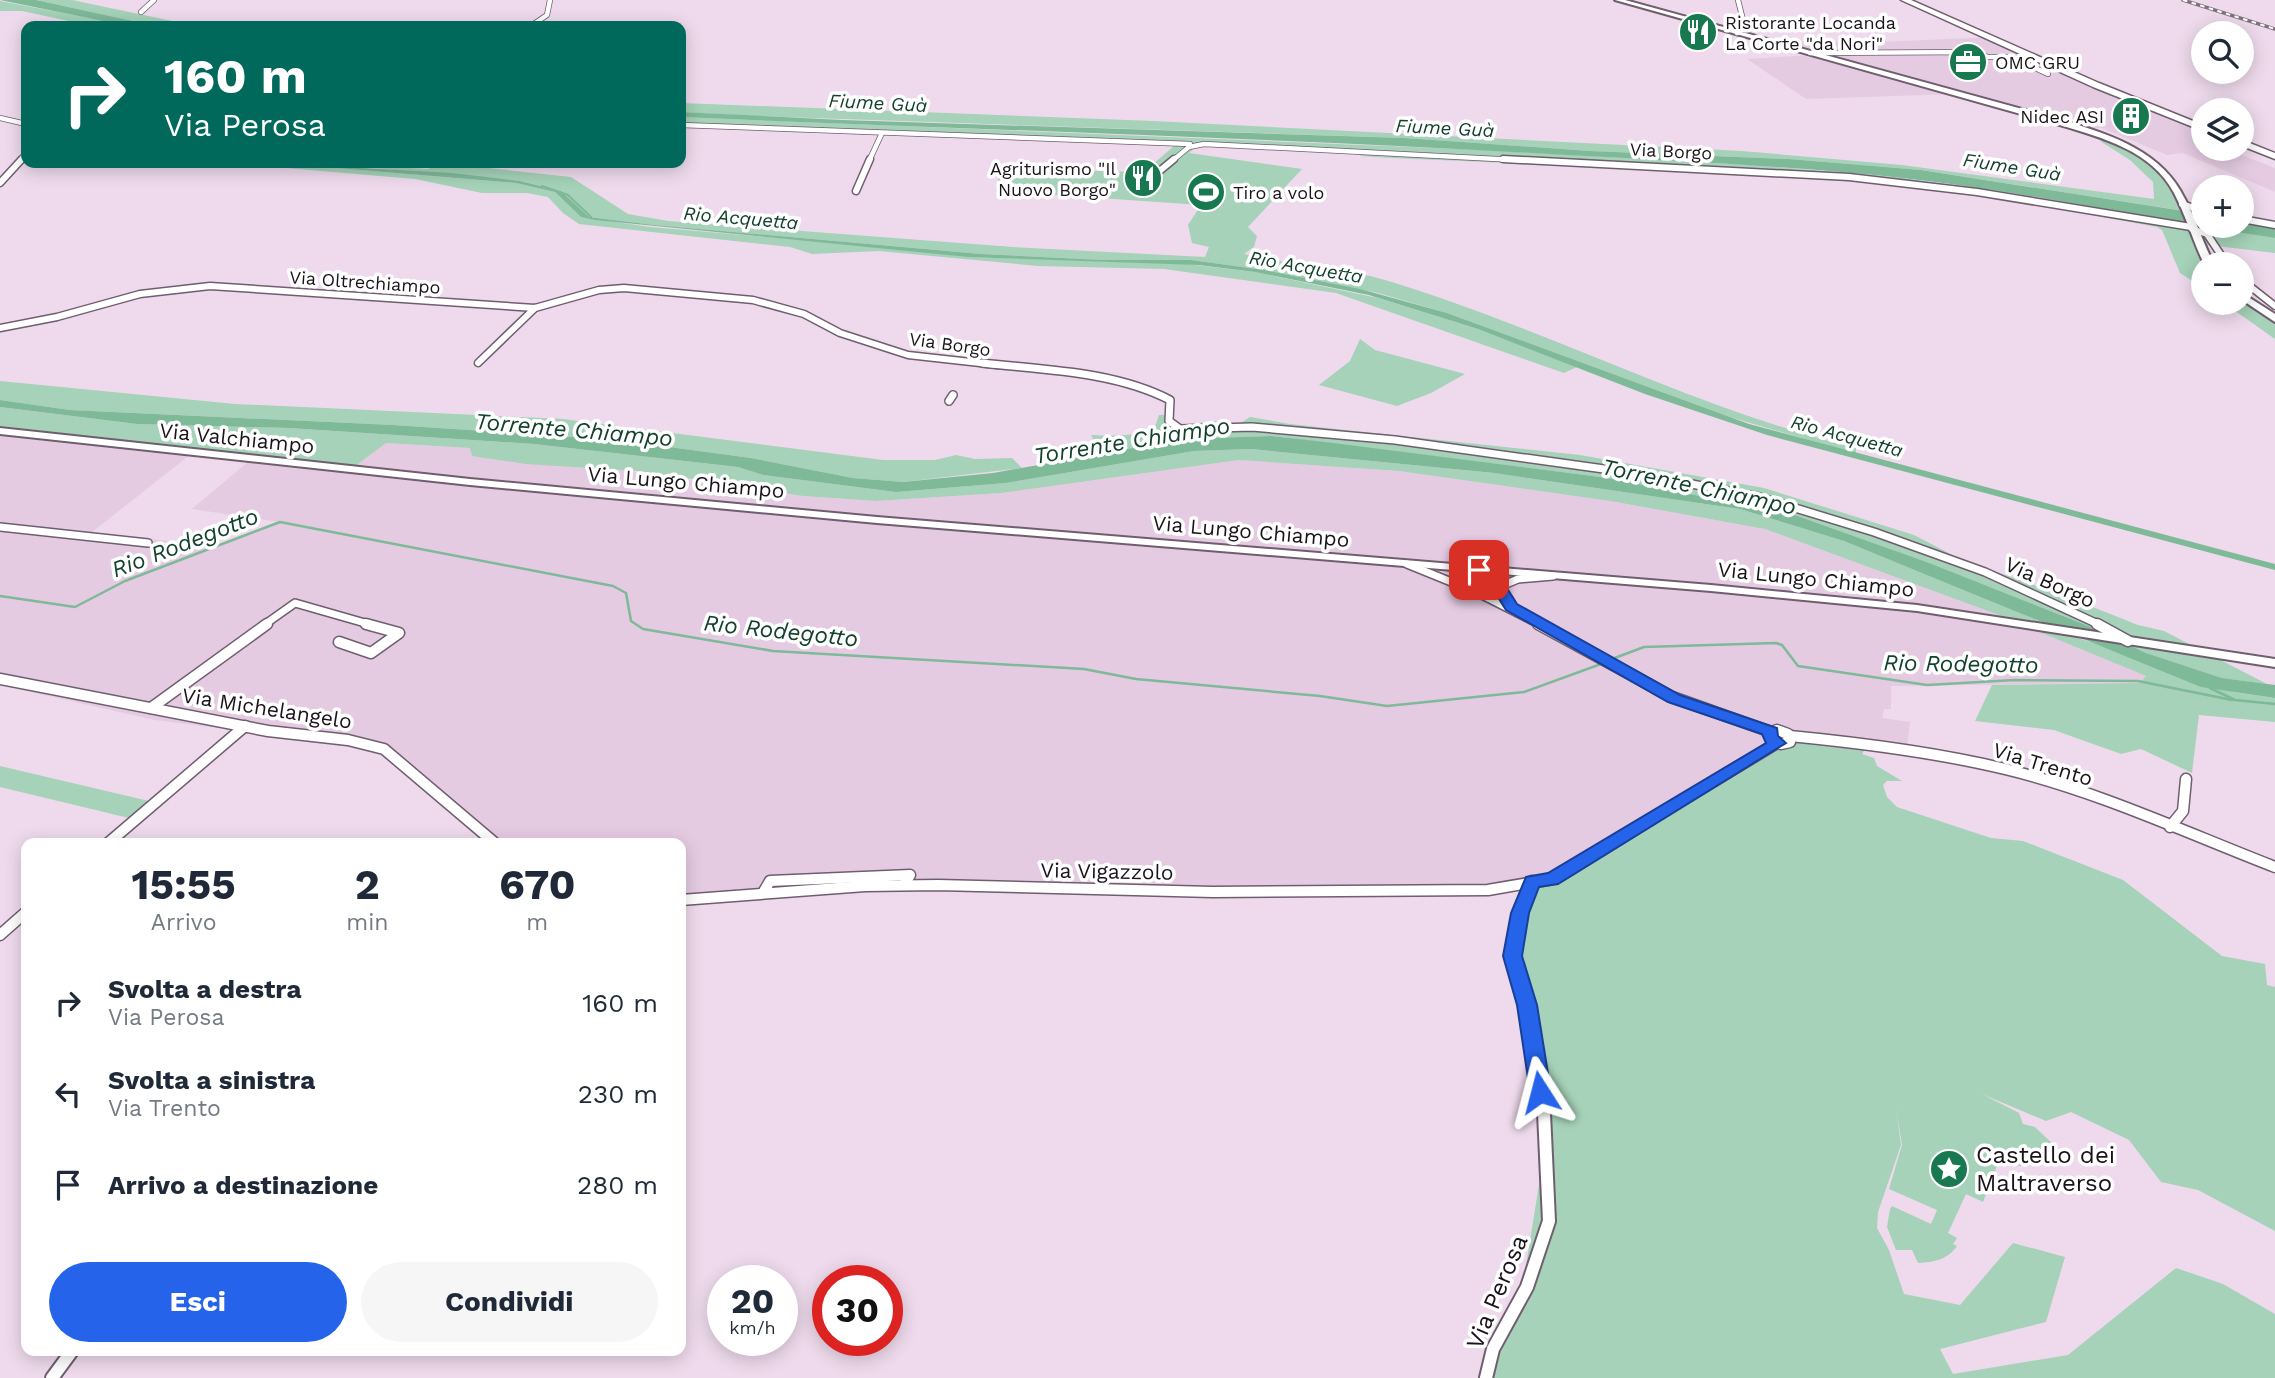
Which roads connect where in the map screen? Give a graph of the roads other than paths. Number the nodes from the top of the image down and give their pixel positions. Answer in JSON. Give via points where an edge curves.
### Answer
{"nodes":[{"id":1,"x":154,"y":0,"type":"edge"},
{"id":2,"x":550,"y":0,"type":"edge"},
{"id":3,"x":1618,"y":0,"type":"edge"},
{"id":4,"x":1738,"y":0,"type":"edge"},
{"id":5,"x":1905,"y":0,"type":"edge"},
{"id":6,"x":1918,"y":0,"type":"edge"},
{"id":7,"x":141,"y":12,"type":"dead end"},
{"id":8,"x":538,"y":21,"type":"edge"},
{"id":9,"x":1737,"y":33,"type":"junction"},
{"id":10,"x":1842,"y":57,"type":"junction"},
{"id":11,"x":2048,"y":74,"type":"dead end"},
{"id":12,"x":2191,"y":117,"type":"edge"},
{"id":13,"x":0,"y":118,"type":"edge"},
{"id":14,"x":21,"y":123,"type":"edge"},
{"id":15,"x":2191,"y":123,"type":"edge"},
{"id":16,"x":686,"y":125,"type":"edge"},
{"id":17,"x":882,"y":133,"type":"junction"},
{"id":18,"x":2254,"y":141,"type":"edge"},
{"id":19,"x":1196,"y":145,"type":"junction"},
{"id":20,"x":2254,"y":148,"type":"edge"},
{"id":21,"x":2275,"y":149,"type":"edge"},
{"id":22,"x":2275,"y":156,"type":"edge"},
{"id":23,"x":21,"y":161,"type":"edge"},
{"id":24,"x":1156,"y":174,"type":"dead end"},
{"id":25,"x":0,"y":183,"type":"edge"},
{"id":26,"x":856,"y":191,"type":"dead end"},
{"id":27,"x":2183,"y":207,"type":"junction"},
{"id":28,"x":2191,"y":209,"type":"edge"},
{"id":29,"x":2254,"y":221,"type":"edge"},
{"id":30,"x":2275,"y":225,"type":"edge"},
{"id":31,"x":2191,"y":228,"type":"joint"},
{"id":32,"x":2254,"y":289,"type":"edge"},
{"id":33,"x":729,"y":298,"type":"joint"},
{"id":34,"x":2254,"y":304,"type":"edge"},
{"id":35,"x":2275,"y":306,"type":"edge"},
{"id":36,"x":535,"y":308,"type":"junction"},
{"id":37,"x":2275,"y":319,"type":"edge"},
{"id":38,"x":0,"y":328,"type":"edge"},
{"id":39,"x":478,"y":363,"type":"dead end"},
{"id":40,"x":0,"y":432,"type":"edge"},
{"id":41,"x":470,"y":482,"type":"joint"},
{"id":42,"x":0,"y":527,"type":"edge"},
{"id":43,"x":148,"y":543,"type":"dead end"},
{"id":44,"x":1407,"y":564,"type":"junction"},
{"id":45,"x":1479,"y":570,"type":"junction"},
{"id":46,"x":1553,"y":576,"type":"junction"},
{"id":47,"x":1500,"y":589,"type":"junction"},
{"id":48,"x":1477,"y":590,"type":"junction"},
{"id":49,"x":1511,"y":607,"type":"junction"},
{"id":50,"x":2128,"y":640,"type":"junction"},
{"id":51,"x":339,"y":642,"type":"dead end"},
{"id":52,"x":2275,"y":663,"type":"edge"},
{"id":53,"x":0,"y":679,"type":"edge"},
{"id":54,"x":151,"y":708,"type":"junction"},
{"id":55,"x":245,"y":726,"type":"junction"},
{"id":56,"x":1771,"y":732,"type":"junction"},
{"id":57,"x":1790,"y":736,"type":"junction"},
{"id":58,"x":1777,"y":743,"type":"junction"},
{"id":59,"x":2186,"y":779,"type":"dead end"},
{"id":60,"x":2170,"y":827,"type":"junction"},
{"id":61,"x":114,"y":838,"type":"edge"},
{"id":62,"x":489,"y":838,"type":"edge"},
{"id":63,"x":2275,"y":867,"type":"edge"},
{"id":64,"x":1532,"y":881,"type":"junction"},
{"id":65,"x":686,"y":900,"type":"edge"},
{"id":66,"x":21,"y":916,"type":"edge"},
{"id":67,"x":0,"y":935,"type":"edge"},
{"id":68,"x":68,"y":1356,"type":"edge"},
{"id":69,"x":52,"y":1378,"type":"edge"},
{"id":70,"x":1486,"y":1378,"type":"edge"}],
"edges":[{"from":1,"to":7,"type":"street"},
{"from":2,"to":8,"type":"street","via":[[547,15]]},
{"from":3,"to":9,"type":"main road"},
{"from":4,"to":9,"type":"street","via":[[1745,28]]},
{"from":5,"to":15,"type":"highway"},
{"from":6,"to":12,"type":"highway"},
{"from":9,"to":10,"type":"main road","via":[[1808,53]]},
{"from":10,"to":11,"type":"street","via":[[1979,52],[1987,57],[2012,57]]},
{"from":10,"to":27,"type":"main road","via":[[2113,140],[2157,165],[2172,182]]},
{"from":13,"to":14,"type":"street"},
{"from":16,"to":17,"type":"street","name":"Via Borgo"},
{"from":17,"to":19,"type":"street","name":"Via Borgo"},
{"from":17,"to":26,"type":"street"},
{"from":18,"to":21,"type":"highway"},
{"from":19,"to":24,"type":"street","via":[[1184,149]]},
{"from":19,"to":31,"type":"street","name":"Via Borgo","via":[[1849,177],[1977,192]]},
{"from":20,"to":22,"type":"highway"},
{"from":23,"to":25,"type":"street"},
{"from":27,"to":28,"type":"street"},
{"from":27,"to":31,"type":"main road"},
{"from":29,"to":30,"type":"street"},
{"from":32,"to":35,"type":"street"},
{"from":33,"to":36,"type":"street","name":"Via Oltrechiampo","via":[[614,288]]},
{"from":33,"to":50,"type":"street","name":"Via Borgo","via":[[804,314],[840,333],[908,355],[1093,376],[1147,388],[1171,402],[1169,421],[1174,427],[1272,428],[1407,441],[1640,474],[1759,497],[1974,568],[2075,611]]},
{"from":34,"to":37,"type":"main road"},
{"from":36,"to":38,"type":"street","name":"Via Oltrechiampo","via":[[211,286],[140,294]]},
{"from":36,"to":39,"type":"street"},
{"from":40,"to":41,"type":"main road","name":"Via Valchiampo"},
{"from":41,"to":44,"type":"main road","name":"Via Lungo Chiampo"},
{"from":42,"to":43,"type":"street"},
{"from":44,"to":45,"type":"main road","name":"Via Lungo Chiampo"},
{"from":44,"to":48,"type":"street"},
{"from":45,"to":46,"type":"main road","name":"Via Lungo Chiampo"},
{"from":45,"to":47,"type":"street"},
{"from":45,"to":48,"type":"street","via":[[1470,579]]},
{"from":46,"to":47,"type":"street","via":[[1522,579]]},
{"from":46,"to":50,"type":"main road","name":"Via Lungo Chiampo","via":[[1917,608]]},
{"from":47,"to":48,"type":"street"},
{"from":47,"to":49,"type":"street"},
{"from":48,"to":49,"type":"street"},
{"from":49,"to":56,"type":"street","via":[[1674,698]]},
{"from":50,"to":52,"type":"main road"},
{"from":51,"to":54,"type":"street","via":[[372,653],[399,633],[295,603]]},
{"from":53,"to":54,"type":"street","name":"Via Michelangelo"},
{"from":54,"to":55,"type":"street","name":"Via Michelangelo"},
{"from":55,"to":61,"type":"street"},
{"from":55,"to":62,"type":"street","name":"Via Michelangelo","via":[[384,749]]},
{"from":56,"to":57,"type":"street","name":"Via Trento"},
{"from":56,"to":58,"type":"street","via":[[1769,737]]},
{"from":57,"to":58,"type":"street","via":[[1790,742]]},
{"from":57,"to":60,"type":"street","name":"Via Trento","via":[[1870,744],[2006,769]]},
{"from":58,"to":64,"type":"street","via":[[1552,879]]},
{"from":59,"to":60,"type":"street","via":[[2183,811]]},
{"from":60,"to":63,"type":"street","name":"Via Trento"},
{"from":64,"to":65,"type":"street","name":"Via Vigazzolo","via":[[1488,890],[1213,892],[904,885]]},
{"from":64,"to":70,"type":"street","name":"Via Perosa","via":[[1520,913],[1513,956],[1527,1005],[1544,1114],[1549,1221],[1527,1287],[1493,1349]]},
{"from":66,"to":67,"type":"street"},
{"from":68,"to":69,"type":"street"}]}
